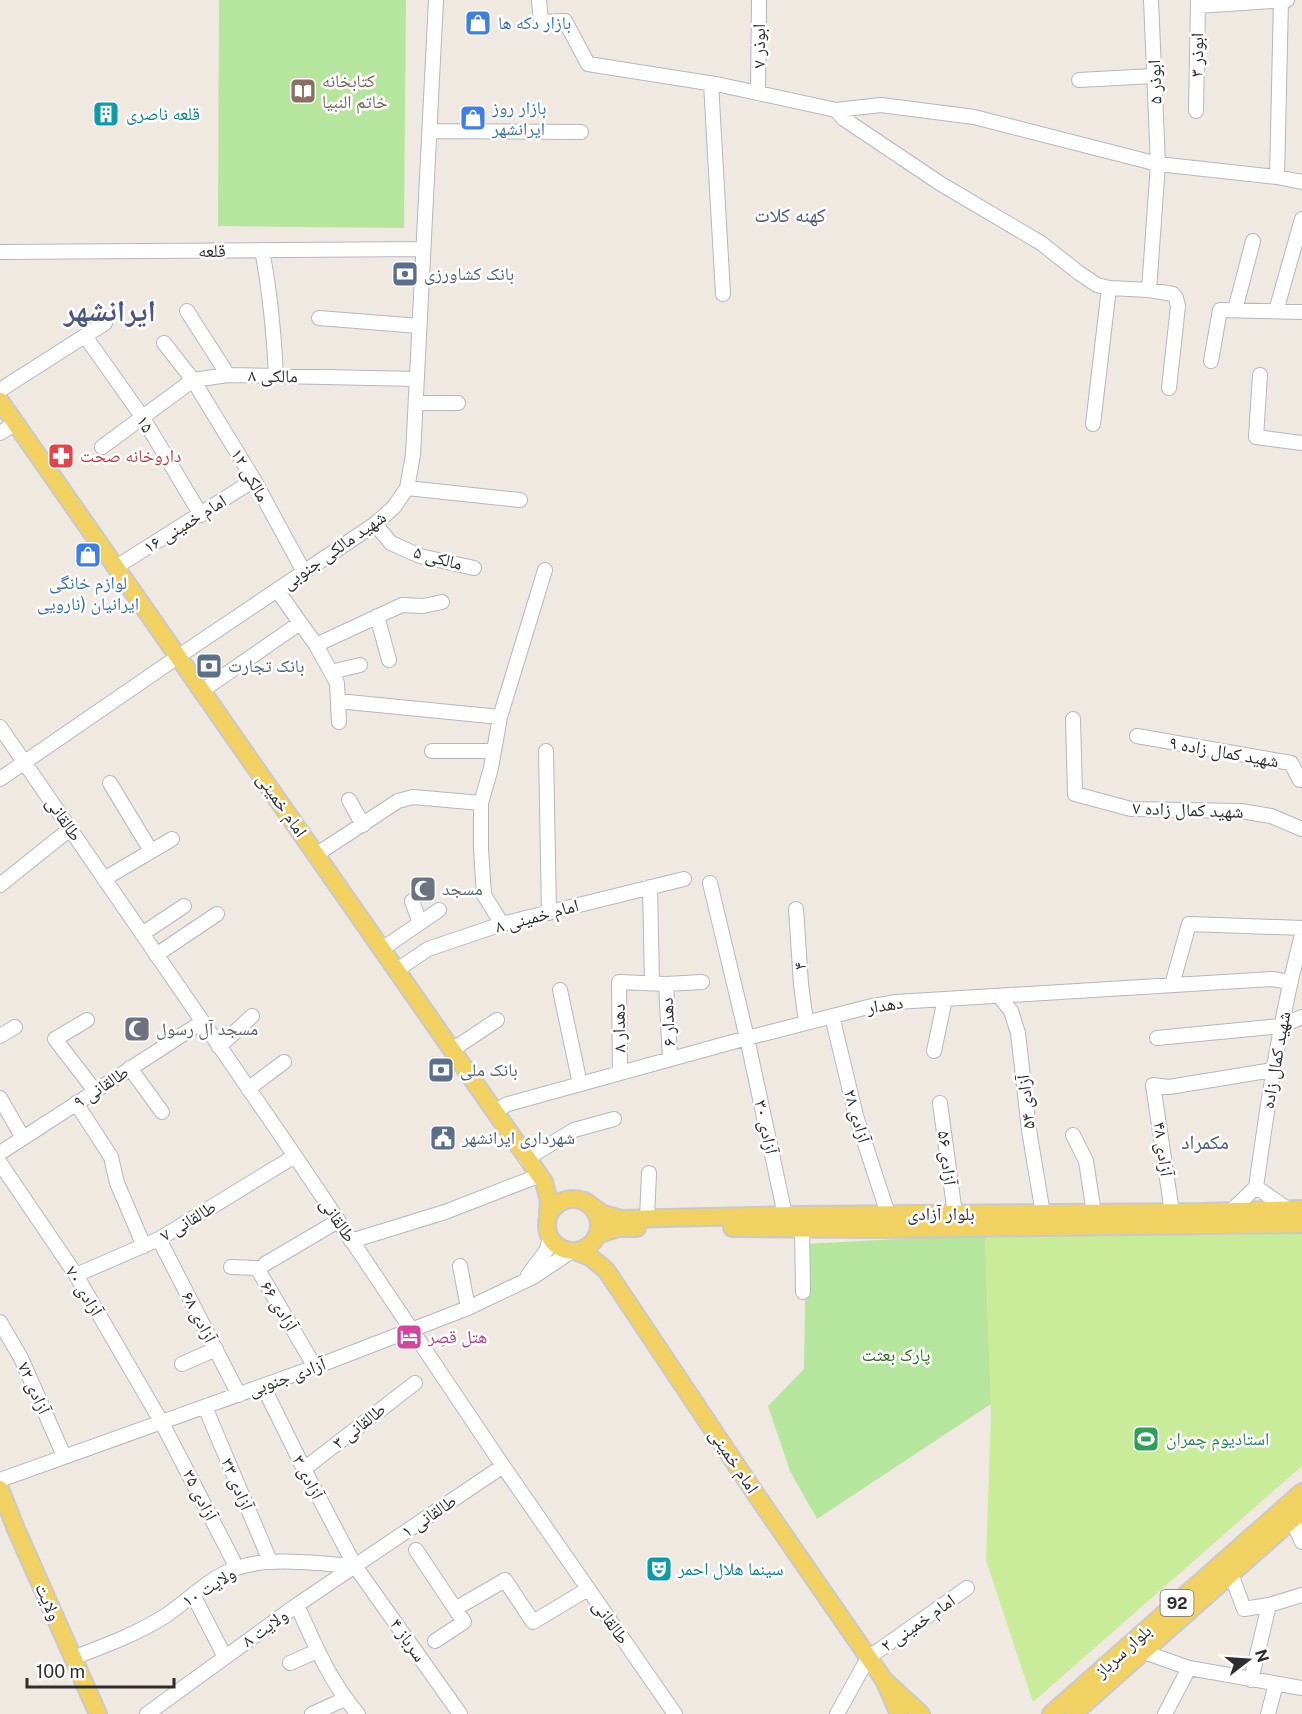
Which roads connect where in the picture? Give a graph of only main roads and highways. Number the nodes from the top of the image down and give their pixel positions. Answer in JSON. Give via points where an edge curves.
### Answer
{"nodes":[{"id":1,"x":0,"y":401,"type":"edge"},
{"id":2,"x":541,"y":1179,"type":"junction"},
{"id":3,"x":581,"y":1200,"type":"junction"},
{"id":4,"x":1294,"y":1208,"type":"edge"},
{"id":5,"x":548,"y":1214,"type":"junction"},
{"id":6,"x":1302,"y":1224,"type":"edge"},
{"id":7,"x":595,"y":1238,"type":"junction"},
{"id":8,"x":574,"y":1251,"type":"junction"},
{"id":9,"x":606,"y":1270,"type":"junction"},
{"id":10,"x":0,"y":1489,"type":"edge"},
{"id":11,"x":1302,"y":1492,"type":"edge"},
{"id":12,"x":1297,"y":1515,"type":"edge"},
{"id":13,"x":0,"y":1520,"type":"edge"},
{"id":14,"x":884,"y":1680,"type":"junction"},
{"id":15,"x":87,"y":1714,"type":"edge"},
{"id":16,"x":98,"y":1714,"type":"edge"},
{"id":17,"x":900,"y":1714,"type":"edge"},
{"id":18,"x":921,"y":1714,"type":"edge"},
{"id":19,"x":1051,"y":1714,"type":"edge"},
{"id":20,"x":1073,"y":1714,"type":"edge"}],
"edges":[{"from":1,"to":2,"type":"main road","name":"امام خمینی"},
{"from":2,"to":3,"type":"main road","name":"بلوار آزادی"},
{"from":2,"to":5,"type":"main road","name":"امام خمینی","via":[[549,1201]]},
{"from":3,"to":4,"type":"main road","name":"بلوار آزادی","via":[[603,1214],[621,1219]]},
{"from":3,"to":5,"type":"main road","via":[[560,1201]]},
{"from":3,"to":7,"type":"main road","via":[[596,1212],[599,1227]]},
{"from":5,"to":8,"type":"main road","via":[[550,1239],[556,1246]]},
{"from":6,"to":7,"type":"main road","name":"بلوار آزادی","via":[[618,1228]]},
{"from":7,"to":8,"type":"main road","via":[[587,1247]]},
{"from":7,"to":9,"type":"main road","via":[[597,1256]]},
{"from":8,"to":9,"type":"main road","name":"امام خمینی"},
{"from":9,"to":14,"type":"main road","name":"امام خمینی"},
{"from":10,"to":16,"type":"main road","name":"ولایت"},
{"from":11,"to":19,"type":"main road","name":"بلوار سرباز","number":"92"},
{"from":12,"to":20,"type":"main road","name":"بلوار سرباز","number":"92"},
{"from":13,"to":15,"type":"main road","name":"ولایت"},
{"from":14,"to":17,"type":"main road"},
{"from":14,"to":18,"type":"main road"}]}
